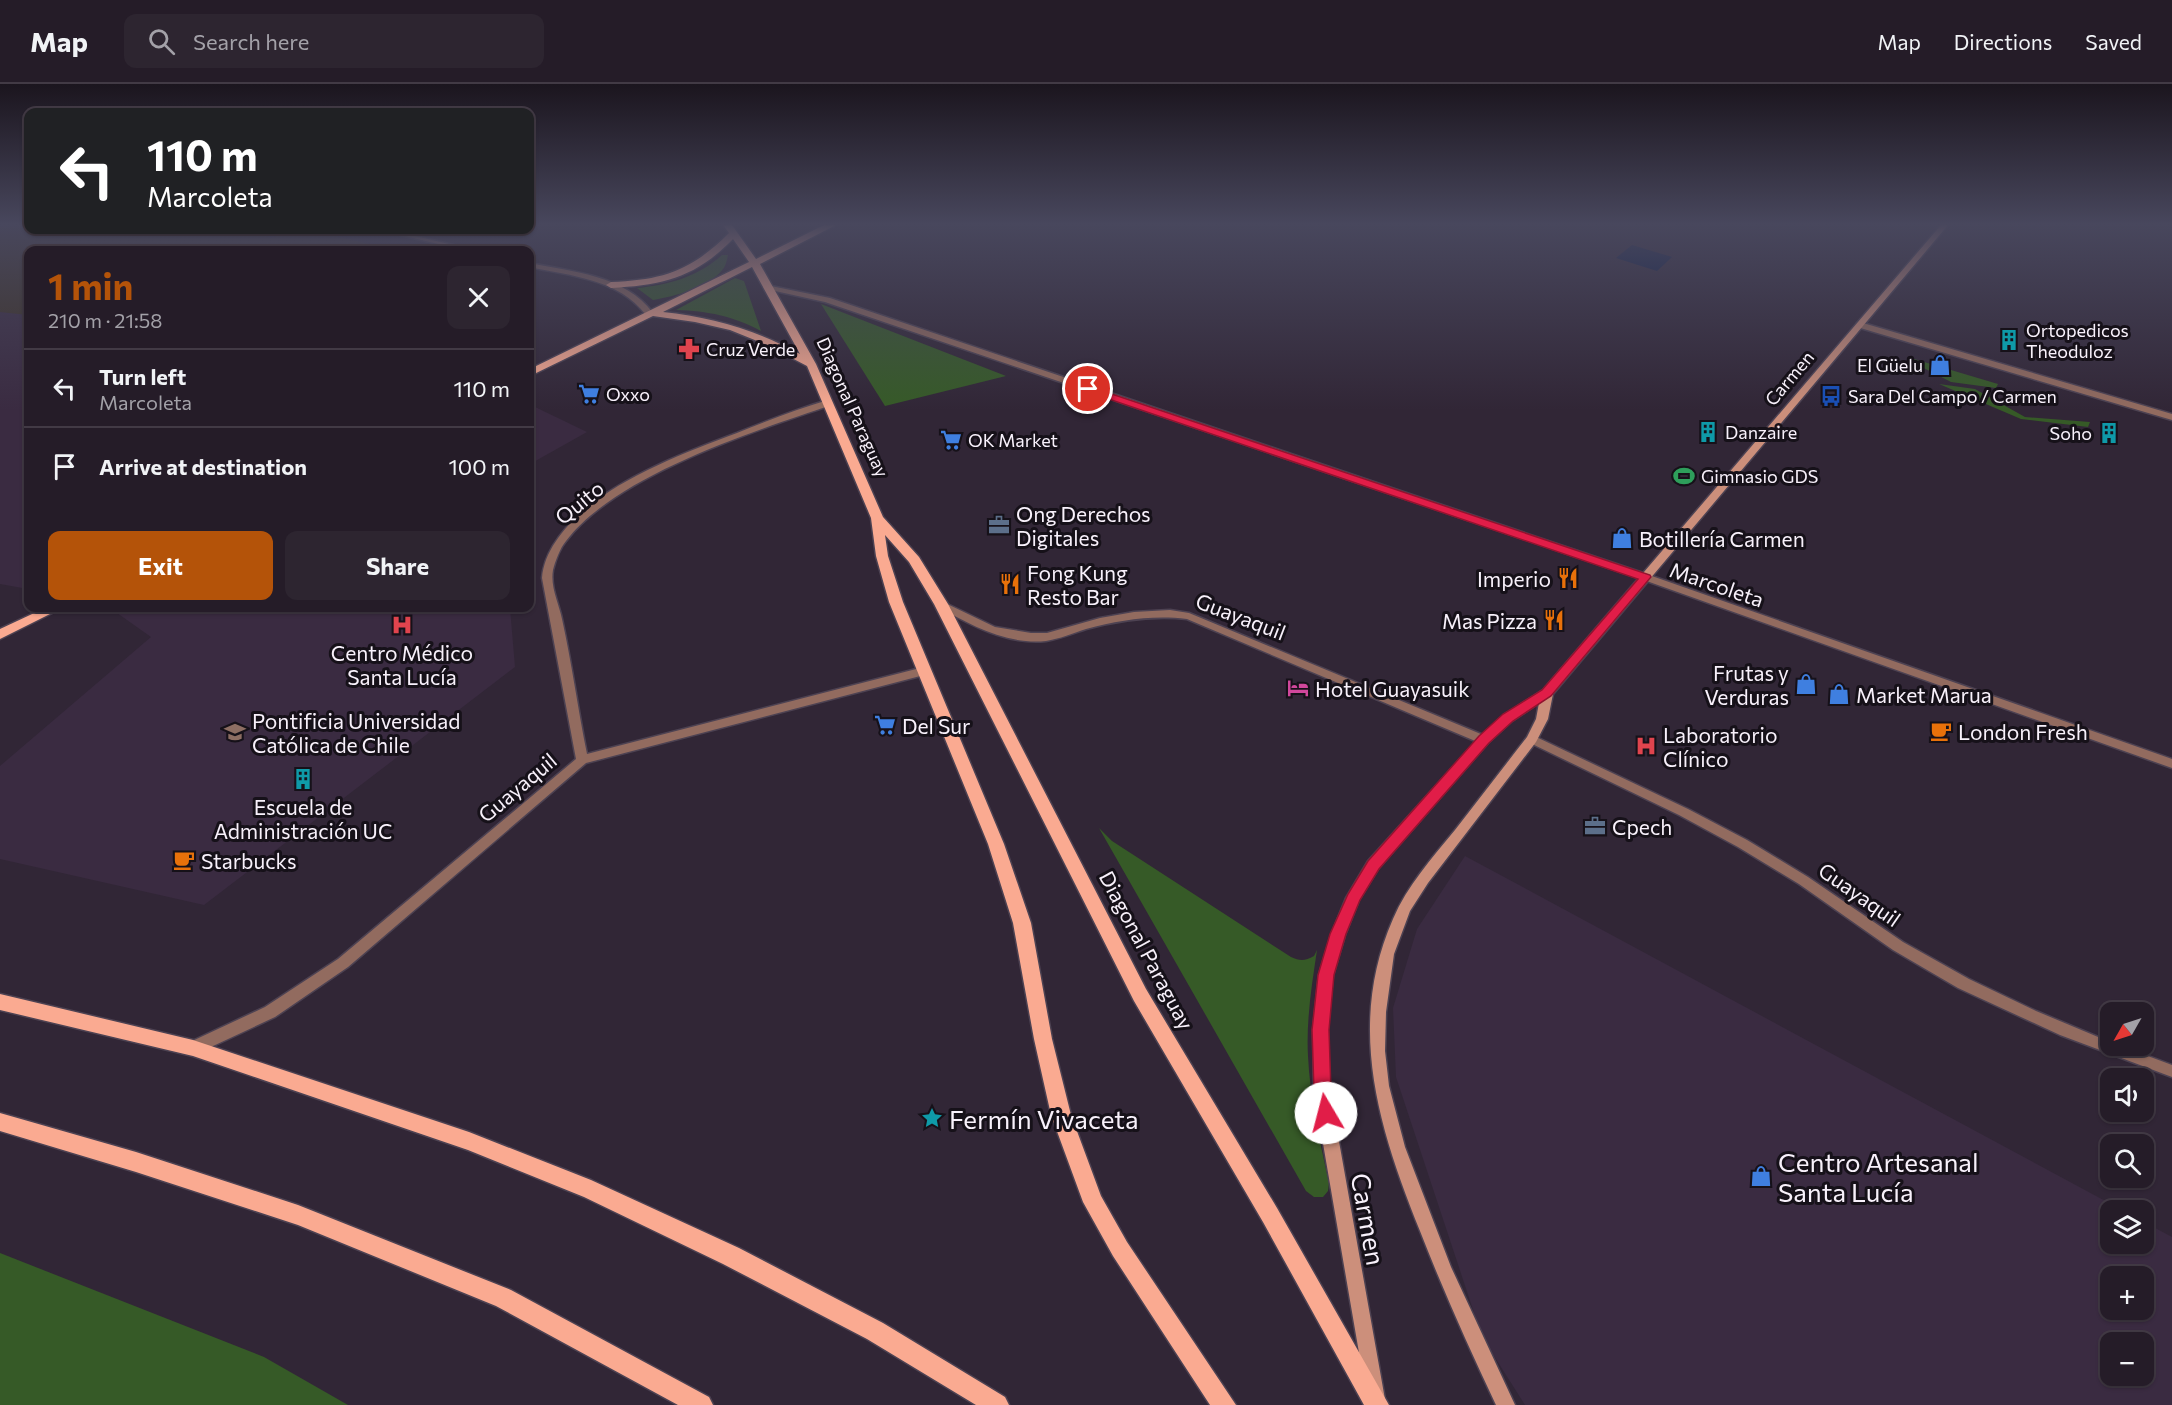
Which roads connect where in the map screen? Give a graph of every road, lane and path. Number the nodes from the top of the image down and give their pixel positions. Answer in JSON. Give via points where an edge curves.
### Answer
{"nodes":[{"id":1,"x":614,"y":287,"type":"edge"},
{"id":2,"x":703,"y":287,"type":"edge"},
{"id":3,"x":769,"y":287,"type":"joint"},
{"id":4,"x":1893,"y":287,"type":"edge"},
{"id":5,"x":649,"y":313,"type":"junction"},
{"id":6,"x":1860,"y":325,"type":"junction"},
{"id":7,"x":811,"y":364,"type":"junction"},
{"id":8,"x":534,"y":371,"type":"edge"},
{"id":9,"x":828,"y":403,"type":"junction"},
{"id":10,"x":2172,"y":417,"type":"edge"},
{"id":11,"x":877,"y":518,"type":"junction"},
{"id":12,"x":1645,"y":577,"type":"junction"},
{"id":13,"x":941,"y":604,"type":"junction"},
{"id":14,"x":47,"y":612,"type":"edge"},
{"id":15,"x":0,"y":635,"type":"edge"},
{"id":16,"x":924,"y":671,"type":"junction"},
{"id":17,"x":1547,"y":693,"type":"junction"},
{"id":18,"x":1532,"y":739,"type":"junction"},
{"id":19,"x":1484,"y":740,"type":"junction"},
{"id":20,"x":582,"y":760,"type":"junction"},
{"id":21,"x":2172,"y":764,"type":"edge"},
{"id":22,"x":0,"y":1002,"type":"edge"},
{"id":23,"x":192,"y":1048,"type":"junction"},
{"id":24,"x":2170,"y":1071,"type":"dead end"},
{"id":25,"x":0,"y":1122,"type":"edge"},
{"id":26,"x":701,"y":1405,"type":"edge"},
{"id":27,"x":997,"y":1405,"type":"edge"},
{"id":28,"x":1224,"y":1405,"type":"edge"},
{"id":29,"x":1377,"y":1405,"type":"edge"},
{"id":30,"x":1506,"y":1405,"type":"edge"}],
"edges":[{"from":1,"to":5,"type":"street","via":[[639,299]]},
{"from":2,"to":5,"type":"main road"},
{"from":3,"to":7,"type":"main road","name":"Diagonal Paraguay"},
{"from":3,"to":12,"type":"street","name":"Marcoleta","via":[[826,300]]},
{"from":4,"to":6,"type":"main road","name":"Carmen"},
{"from":5,"to":7,"type":"main road","via":[[739,328]]},
{"from":5,"to":8,"type":"main road"},
{"from":6,"to":10,"type":"street"},
{"from":6,"to":12,"type":"main road","name":"Carmen"},
{"from":7,"to":9,"type":"main road","name":"Diagonal Paraguay"},
{"from":9,"to":11,"type":"main road","name":"Diagonal Paraguay"},
{"from":9,"to":20,"type":"street","name":"Quito","via":[[685,456],[634,483],[568,530],[551,555],[548,588]]},
{"from":11,"to":13,"type":"main road","name":"Diagonal Paraguay","via":[[914,560]]},
{"from":11,"to":16,"type":"main road","name":"Diagonal Paraguay","via":[[888,579]]},
{"from":12,"to":17,"type":"main road","name":"Carmen"},
{"from":12,"to":21,"type":"street","name":"Marcoleta"},
{"from":13,"to":19,"type":"street","name":"Guayaquil","via":[[980,627],[1032,637],[1047,637],[1143,613],[1189,616]]},
{"from":13,"to":29,"type":"main road","name":"Diagonal Paraguay","via":[[1140,995]]},
{"from":14,"to":15,"type":"main road"},
{"from":16,"to":20,"type":"street","name":"Guayaquil"},
{"from":16,"to":28,"type":"main road","name":"Diagonal Paraguay","via":[[996,844],[1022,922],[1061,1115],[1093,1202]]},
{"from":17,"to":18,"type":"main road","name":"Carmen","via":[[1542,719]]},
{"from":17,"to":19,"type":"main road","name":"Carmen","via":[[1508,718]]},
{"from":18,"to":24,"type":"street","name":"Guayaquil","via":[[1726,834],[1898,946],[2000,1003]]},
{"from":18,"to":30,"type":"main road","name":"Carmen","via":[[1416,889],[1400,919],[1380,989],[1378,1028],[1381,1083],[1403,1165],[1432,1244]]},
{"from":19,"to":29,"type":"main road","name":"Carmen","via":[[1373,865],[1341,925],[1326,975],[1320,1030],[1322,1091]]},
{"from":20,"to":23,"type":"street","name":"Guayaquil","via":[[344,963],[270,1012]]},
{"from":22,"to":23,"type":"main road"},
{"from":23,"to":27,"type":"main road","via":[[469,1141],[591,1190],[731,1256],[865,1326]]},
{"from":25,"to":26,"type":"main road","via":[[309,1219],[503,1298]]}]}
